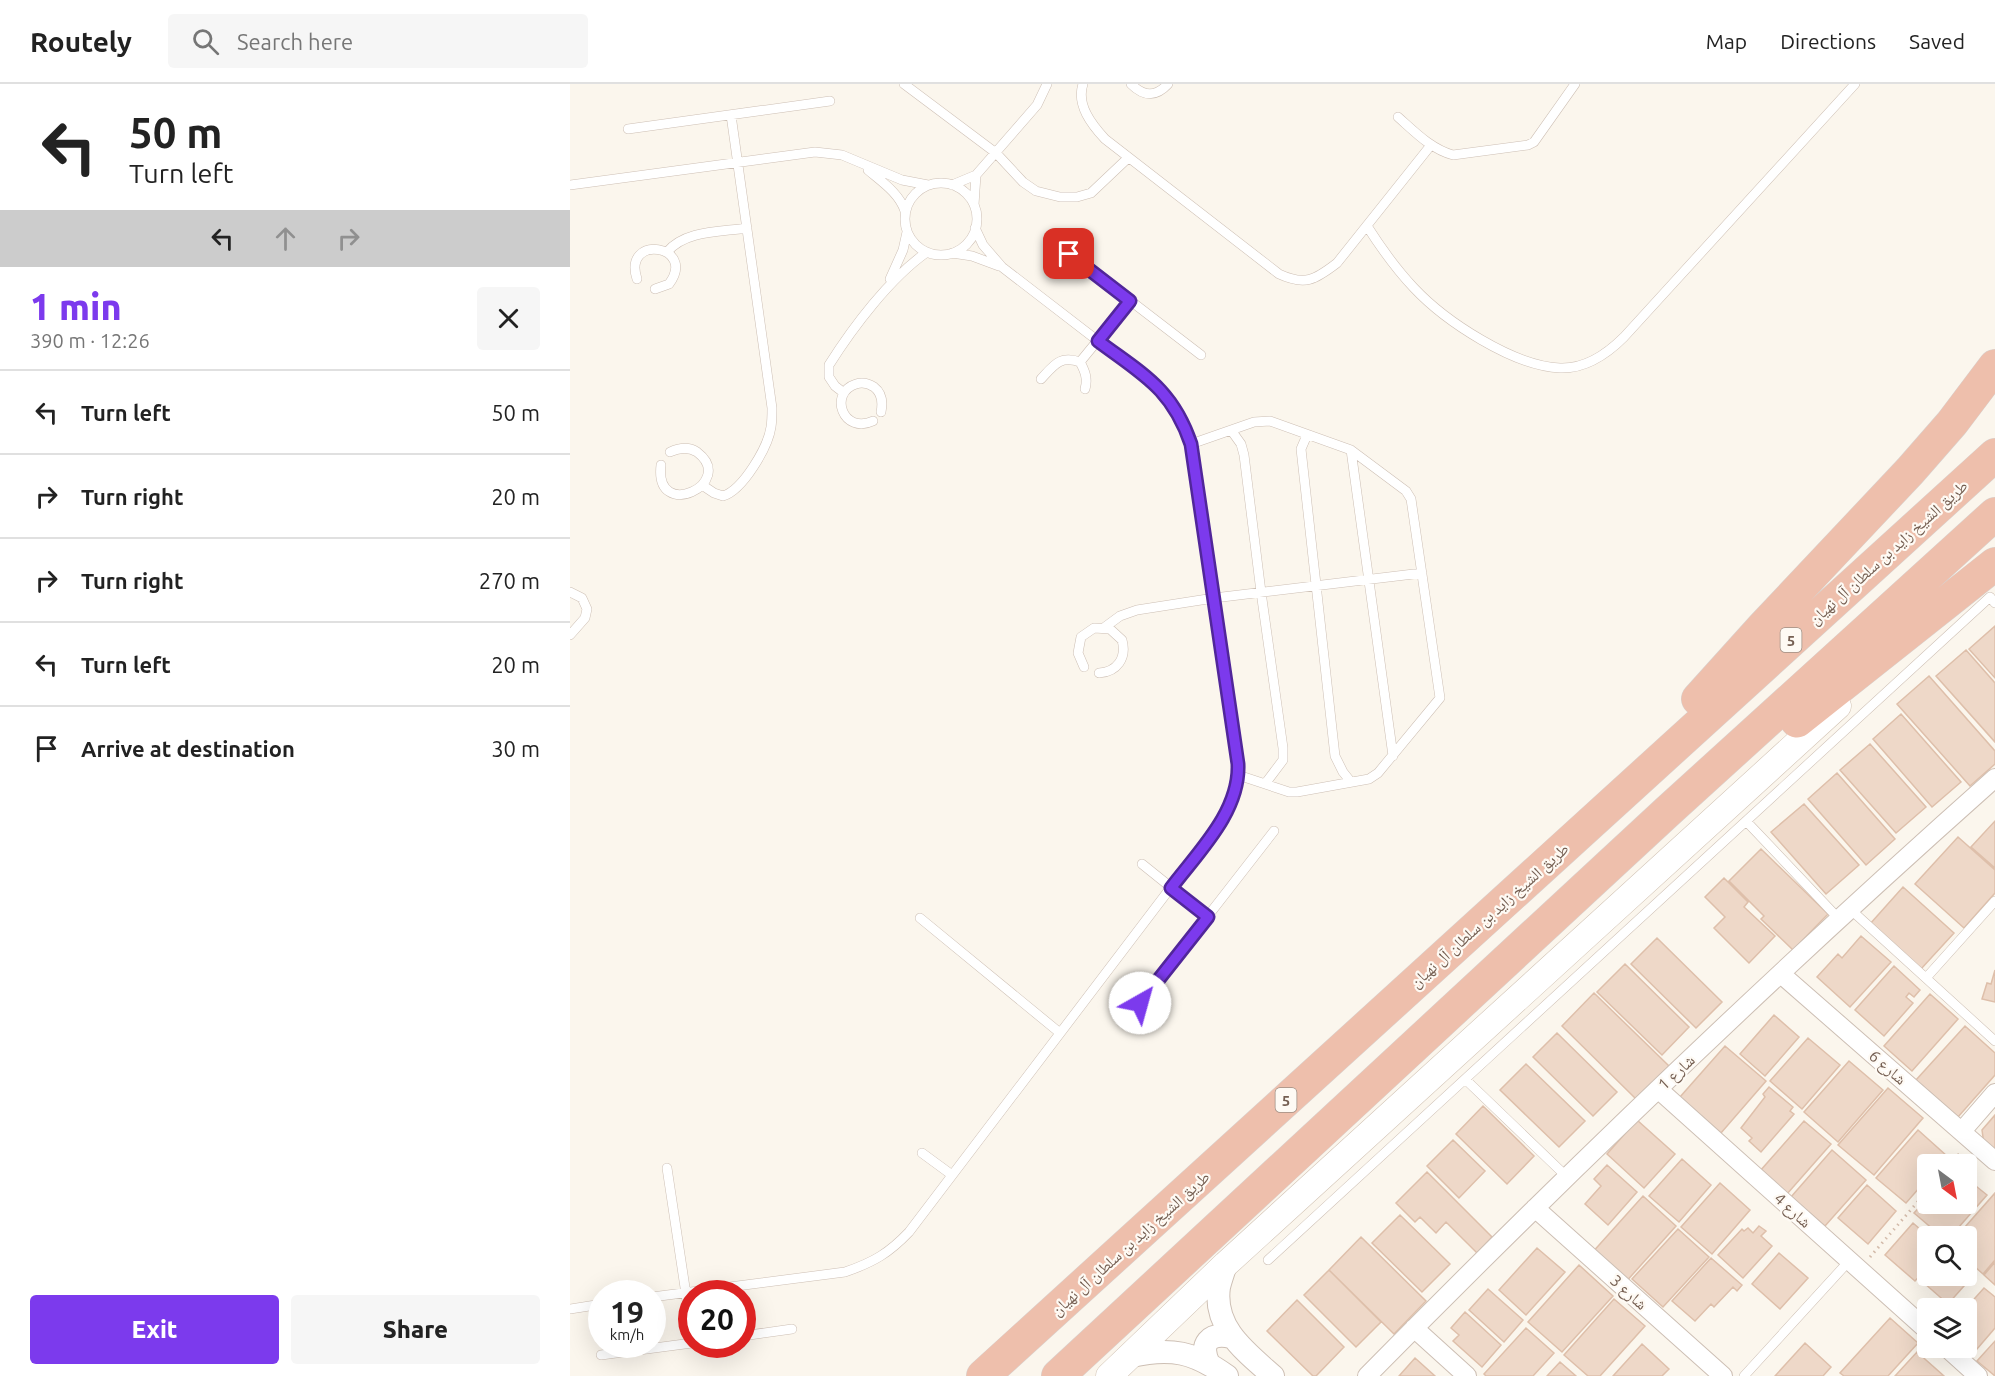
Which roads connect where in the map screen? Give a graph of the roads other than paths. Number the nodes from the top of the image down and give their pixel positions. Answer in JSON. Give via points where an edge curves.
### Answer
{"nodes":[{"id":1,"x":904,"y":84,"type":"edge"},
{"id":2,"x":1047,"y":84,"type":"edge"},
{"id":3,"x":1083,"y":84,"type":"edge"},
{"id":4,"x":1131,"y":84,"type":"edge"},
{"id":5,"x":1168,"y":84,"type":"edge"},
{"id":6,"x":1575,"y":84,"type":"edge"},
{"id":7,"x":1855,"y":84,"type":"edge"},
{"id":8,"x":830,"y":101,"type":"dead end"},
{"id":9,"x":731,"y":115,"type":"junction"},
{"id":10,"x":1398,"y":117,"type":"dead end"},
{"id":11,"x":628,"y":129,"type":"dead end"},
{"id":12,"x":1431,"y":145,"type":"junction"},
{"id":13,"x":996,"y":153,"type":"junction"},
{"id":14,"x":1128,"y":158,"type":"junction"},
{"id":15,"x":738,"y":162,"type":"junction"},
{"id":16,"x":861,"y":164,"type":"junction"},
{"id":17,"x":976,"y":175,"type":"junction"},
{"id":18,"x":570,"y":185,"type":"edge"},
{"id":19,"x":928,"y":185,"type":"junction"},
{"id":20,"x":952,"y":185,"type":"junction"},
{"id":21,"x":974,"y":205,"type":"junction"},
{"id":22,"x":905,"y":212,"type":"junction"},
{"id":23,"x":1367,"y":226,"type":"junction"},
{"id":24,"x":747,"y":228,"type":"junction"},
{"id":25,"x":975,"y":228,"type":"junction"},
{"id":26,"x":907,"y":232,"type":"junction"},
{"id":27,"x":1054,"y":242,"type":"dead end"},
{"id":28,"x":667,"y":252,"type":"junction"},
{"id":29,"x":927,"y":252,"type":"junction"},
{"id":30,"x":951,"y":253,"type":"junction"},
{"id":31,"x":1002,"y":267,"type":"junction"},
{"id":32,"x":637,"y":279,"type":"dead end"},
{"id":33,"x":655,"y":289,"type":"dead end"},
{"id":34,"x":883,"y":292,"type":"junction"},
{"id":35,"x":1130,"y":301,"type":"junction"},
{"id":36,"x":1098,"y":341,"type":"junction"},
{"id":37,"x":1201,"y":355,"type":"dead end"},
{"id":38,"x":1080,"y":362,"type":"junction"},
{"id":39,"x":1995,"y":366,"type":"edge"},
{"id":40,"x":1041,"y":379,"type":"dead end"},
{"id":41,"x":1085,"y":389,"type":"dead end"},
{"id":42,"x":844,"y":393,"type":"junction"},
{"id":43,"x":881,"y":412,"type":"dead end"},
{"id":44,"x":873,"y":421,"type":"dead end"},
{"id":45,"x":1231,"y":430,"type":"junction"},
{"id":46,"x":1307,"y":435,"type":"junction"},
{"id":47,"x":1191,"y":444,"type":"junction"},
{"id":48,"x":1351,"y":450,"type":"junction"},
{"id":49,"x":670,"y":452,"type":"dead end"},
{"id":50,"x":1995,"y":455,"type":"edge"},
{"id":51,"x":661,"y":465,"type":"dead end"},
{"id":52,"x":702,"y":485,"type":"junction"},
{"id":53,"x":1995,"y":514,"type":"edge"},
{"id":54,"x":1991,"y":567,"type":"edge"},
{"id":55,"x":1422,"y":573,"type":"junction"},
{"id":56,"x":1367,"y":579,"type":"junction"},
{"id":57,"x":1317,"y":585,"type":"junction"},
{"id":58,"x":570,"y":592,"type":"edge"},
{"id":59,"x":1261,"y":592,"type":"junction"},
{"id":60,"x":1214,"y":598,"type":"junction"},
{"id":61,"x":1995,"y":603,"type":"edge"},
{"id":62,"x":1105,"y":627,"type":"junction"},
{"id":63,"x":570,"y":635,"type":"edge"},
{"id":64,"x":1084,"y":667,"type":"dead end"},
{"id":65,"x":1099,"y":673,"type":"dead end"},
{"id":66,"x":1393,"y":756,"type":"junction"},
{"id":67,"x":1238,"y":775,"type":"junction"},
{"id":68,"x":1994,"y":780,"type":"edge"},
{"id":69,"x":1352,"y":782,"type":"junction"},
{"id":70,"x":1265,"y":784,"type":"junction"},
{"id":71,"x":1668,"y":811,"type":"junction"},
{"id":72,"x":1746,"y":821,"type":"junction"},
{"id":73,"x":1588,"y":824,"type":"junction"},
{"id":74,"x":1274,"y":831,"type":"dead end"},
{"id":75,"x":1142,"y":864,"type":"dead end"},
{"id":76,"x":1171,"y":888,"type":"junction"},
{"id":77,"x":1995,"y":901,"type":"edge"},
{"id":78,"x":1845,"y":914,"type":"junction"},
{"id":79,"x":1208,"y":917,"type":"junction"},
{"id":80,"x":920,"y":918,"type":"dead end"},
{"id":81,"x":1781,"y":974,"type":"junction"},
{"id":82,"x":1926,"y":978,"type":"junction"},
{"id":83,"x":1127,"y":1020,"type":"dead end"},
{"id":84,"x":1060,"y":1033,"type":"junction"},
{"id":85,"x":1995,"y":1041,"type":"edge"},
{"id":86,"x":1465,"y":1079,"type":"junction"},
{"id":87,"x":1658,"y":1089,"type":"junction"},
{"id":88,"x":1995,"y":1093,"type":"edge"},
{"id":89,"x":1962,"y":1131,"type":"junction"},
{"id":90,"x":922,"y":1153,"type":"dead end"},
{"id":91,"x":1995,"y":1161,"type":"edge"},
{"id":92,"x":667,"y":1168,"type":"dead end"},
{"id":93,"x":952,"y":1175,"type":"junction"},
{"id":94,"x":1567,"y":1177,"type":"junction"},
{"id":95,"x":1535,"y":1208,"type":"junction"},
{"id":96,"x":1268,"y":1260,"type":"dead end"},
{"id":97,"x":1226,"y":1264,"type":"junction"},
{"id":98,"x":1854,"y":1265,"type":"junction"},
{"id":99,"x":683,"y":1280,"type":"edge"},
{"id":100,"x":756,"y":1283,"type":"edge"},
{"id":101,"x":588,"y":1306,"type":"edge"},
{"id":102,"x":570,"y":1309,"type":"edge"},
{"id":103,"x":1917,"y":1321,"type":"edge"},
{"id":104,"x":1414,"y":1328,"type":"junction"},
{"id":105,"x":792,"y":1329,"type":"dead end"},
{"id":106,"x":756,"y":1334,"type":"edge"},
{"id":107,"x":1231,"y":1337,"type":"junction"},
{"id":108,"x":1131,"y":1356,"type":"junction"},
{"id":109,"x":1958,"y":1358,"type":"edge"},
{"id":110,"x":1218,"y":1370,"type":"edge"},
{"id":111,"x":983,"y":1376,"type":"edge"},
{"id":112,"x":1058,"y":1376,"type":"edge"},
{"id":113,"x":1109,"y":1376,"type":"edge"},
{"id":114,"x":1274,"y":1376,"type":"edge"},
{"id":115,"x":1367,"y":1376,"type":"edge"},
{"id":116,"x":1467,"y":1376,"type":"edge"},
{"id":117,"x":1723,"y":1376,"type":"edge"},
{"id":118,"x":1744,"y":1376,"type":"edge"},
{"id":119,"x":1978,"y":1376,"type":"edge"}],
"edges":[{"from":1,"to":13,"type":"lane"},
{"from":2,"to":13,"type":"lane","via":[[1037,105]]},
{"from":3,"to":14,"type":"lane","via":[[1083,106],[1090,123]]},
{"from":4,"to":5,"type":"lane","via":[[1149,95]]},
{"from":6,"to":12,"type":"lane","via":[[1528,145],[1453,155]]},
{"from":7,"to":23,"type":"lane","via":[[1613,348],[1575,366],[1546,366],[1509,354],[1443,315],[1388,258]]},
{"from":8,"to":9,"type":"lane"},
{"from":9,"to":11,"type":"lane"},
{"from":9,"to":15,"type":"lane"},
{"from":10,"to":12,"type":"lane"},
{"from":12,"to":23,"type":"lane"},
{"from":13,"to":14,"type":"lane","via":[[1036,191],[1060,197],[1091,193]]},
{"from":13,"to":17,"type":"lane"},
{"from":14,"to":23,"type":"lane","via":[[1292,280],[1307,282],[1323,274]]},
{"from":15,"to":16,"type":"lane","via":[[821,152],[842,155]]},
{"from":15,"to":18,"type":"lane"},
{"from":15,"to":24,"type":"lane"},
{"from":16,"to":19,"type":"lane"},
{"from":16,"to":22,"type":"lane","via":[[893,192]]},
{"from":17,"to":20,"type":"lane"},
{"from":17,"to":21,"type":"lane"},
{"from":19,"to":20,"type":"lane"},
{"from":19,"to":22,"type":"lane","via":[[913,196]]},
{"from":20,"to":21,"type":"lane","via":[[962,189]]},
{"from":21,"to":25,"type":"lane"},
{"from":22,"to":26,"type":"lane"},
{"from":24,"to":28,"type":"lane","via":[[688,237]]},
{"from":24,"to":52,"type":"lane","via":[[772,408],[771,427],[758,460],[736,489],[723,496]]},
{"from":25,"to":30,"type":"lane","via":[[966,244]]},
{"from":25,"to":31,"type":"lane","via":[[983,245]]},
{"from":26,"to":29,"type":"lane"},
{"from":26,"to":34,"type":"lane","via":[[900,260]]},
{"from":27,"to":35,"type":"lane"},
{"from":28,"to":32,"type":"lane","via":[[654,248],[641,253],[634,265]]},
{"from":28,"to":33,"type":"lane","via":[[676,271],[669,284]]},
{"from":29,"to":30,"type":"lane"},
{"from":29,"to":34,"type":"lane"},
{"from":30,"to":31,"type":"lane"},
{"from":31,"to":36,"type":"lane"},
{"from":34,"to":42,"type":"lane","via":[[829,365],[829,377]]},
{"from":35,"to":36,"type":"lane"},
{"from":35,"to":37,"type":"lane"},
{"from":36,"to":38,"type":"lane"},
{"from":36,"to":47,"type":"lane","via":[[1160,388],[1178,412]]},
{"from":38,"to":40,"type":"lane","via":[[1069,358],[1059,361]]},
{"from":38,"to":41,"type":"lane","via":[[1087,381]]},
{"from":39,"to":73,"type":"highway","via":[[1910,471],[1762,627]]},
{"from":42,"to":43,"type":"lane","via":[[859,383],[871,385],[880,394]]},
{"from":42,"to":44,"type":"lane","via":[[841,405],[845,417],[855,424]]},
{"from":45,"to":46,"type":"lane","via":[[1254,422],[1269,422]]},
{"from":45,"to":47,"type":"lane"},
{"from":45,"to":59,"type":"lane","via":[[1244,455]]},
{"from":46,"to":48,"type":"lane"},
{"from":46,"to":57,"type":"lane","via":[[1300,449]]},
{"from":47,"to":60,"type":"lane"},
{"from":48,"to":55,"type":"lane","via":[[1406,490],[1411,499]]},
{"from":48,"to":56,"type":"lane"},
{"from":49,"to":52,"type":"lane","via":[[685,448],[699,454],[707,475]]},
{"from":50,"to":73,"type":"highway","name":"طريق الشيخ زايد بن سلطان آل نهيان","number":"5"},
{"from":51,"to":52,"type":"lane","via":[[662,480],[671,492],[686,495]]},
{"from":53,"to":71,"type":"highway"},
{"from":54,"to":71,"type":"highway","via":[[1720,782]]},
{"from":54,"to":97,"type":"main road"},
{"from":55,"to":56,"type":"lane"},
{"from":55,"to":66,"type":"lane","via":[[1440,698]]},
{"from":56,"to":57,"type":"lane"},
{"from":56,"to":66,"type":"lane"},
{"from":57,"to":59,"type":"lane"},
{"from":57,"to":69,"type":"lane","via":[[1335,756]]},
{"from":58,"to":63,"type":"lane","via":[[582,598],[587,609],[585,618]]},
{"from":59,"to":60,"type":"lane"},
{"from":59,"to":70,"type":"lane","via":[[1283,748],[1283,760]]},
{"from":60,"to":62,"type":"lane","via":[[1137,610]]},
{"from":60,"to":67,"type":"lane"},
{"from":61,"to":72,"type":"lane","via":[[1990,597]]},
{"from":62,"to":64,"type":"lane","via":[[1094,628],[1081,637],[1078,653]]},
{"from":62,"to":65,"type":"lane","via":[[1119,636],[1124,651],[1118,665]]},
{"from":66,"to":69,"type":"lane","via":[[1369,779]]},
{"from":67,"to":70,"type":"lane"},
{"from":67,"to":76,"type":"lane","via":[[1224,815]]},
{"from":68,"to":78,"type":"street","name":"شارع 1"},
{"from":69,"to":70,"type":"lane","via":[[1297,792]]},
{"from":71,"to":112,"type":"highway"},
{"from":72,"to":78,"type":"lane"},
{"from":72,"to":86,"type":"lane"},
{"from":73,"to":111,"type":"highway","name":"طريق الشيخ زايد بن سلطان آل نهيان","number":"5"},
{"from":74,"to":79,"type":"lane"},
{"from":75,"to":76,"type":"lane"},
{"from":76,"to":79,"type":"lane"},
{"from":76,"to":84,"type":"lane"},
{"from":77,"to":82,"type":"lane"},
{"from":78,"to":81,"type":"street","name":"شارع 1"},
{"from":78,"to":82,"type":"lane"},
{"from":79,"to":83,"type":"lane"},
{"from":80,"to":84,"type":"lane"},
{"from":81,"to":87,"type":"street","name":"شارع 1"},
{"from":81,"to":89,"type":"street","name":"شارع 6"},
{"from":82,"to":85,"type":"lane"},
{"from":84,"to":93,"type":"lane"},
{"from":86,"to":94,"type":"lane"},
{"from":86,"to":96,"type":"lane"},
{"from":87,"to":94,"type":"street","name":"شارع 1"},
{"from":87,"to":98,"type":"street","name":"شارع 4"},
{"from":88,"to":89,"type":"street"},
{"from":89,"to":91,"type":"street","name":"شارع 6"},
{"from":90,"to":93,"type":"lane"},
{"from":92,"to":99,"type":"lane"},
{"from":93,"to":100,"type":"lane","via":[[909,1232],[886,1254],[846,1272]]},
{"from":94,"to":95,"type":"street","name":"شارع 1"},
{"from":95,"to":104,"type":"street","name":"شارع 1"},
{"from":95,"to":117,"type":"street","name":"شارع 3"},
{"from":97,"to":107,"type":"street","via":[[1219,1288],[1220,1313]]},
{"from":97,"to":108,"type":"main road"},
{"from":98,"to":103,"type":"street","name":"شارع 4"},
{"from":98,"to":118,"type":"lane"},
{"from":101,"to":102,"type":"lane"},
{"from":104,"to":115,"type":"street","name":"شارع 1"},
{"from":104,"to":116,"type":"street"},
{"from":105,"to":106,"type":"lane"},
{"from":107,"to":110,"type":"street","via":[[1221,1334],[1205,1345],[1204,1355]]},
{"from":107,"to":114,"type":"street"},
{"from":108,"to":110,"type":"street","via":[[1177,1352]]},
{"from":108,"to":113,"type":"main road"},
{"from":109,"to":119,"type":"street"}]}
